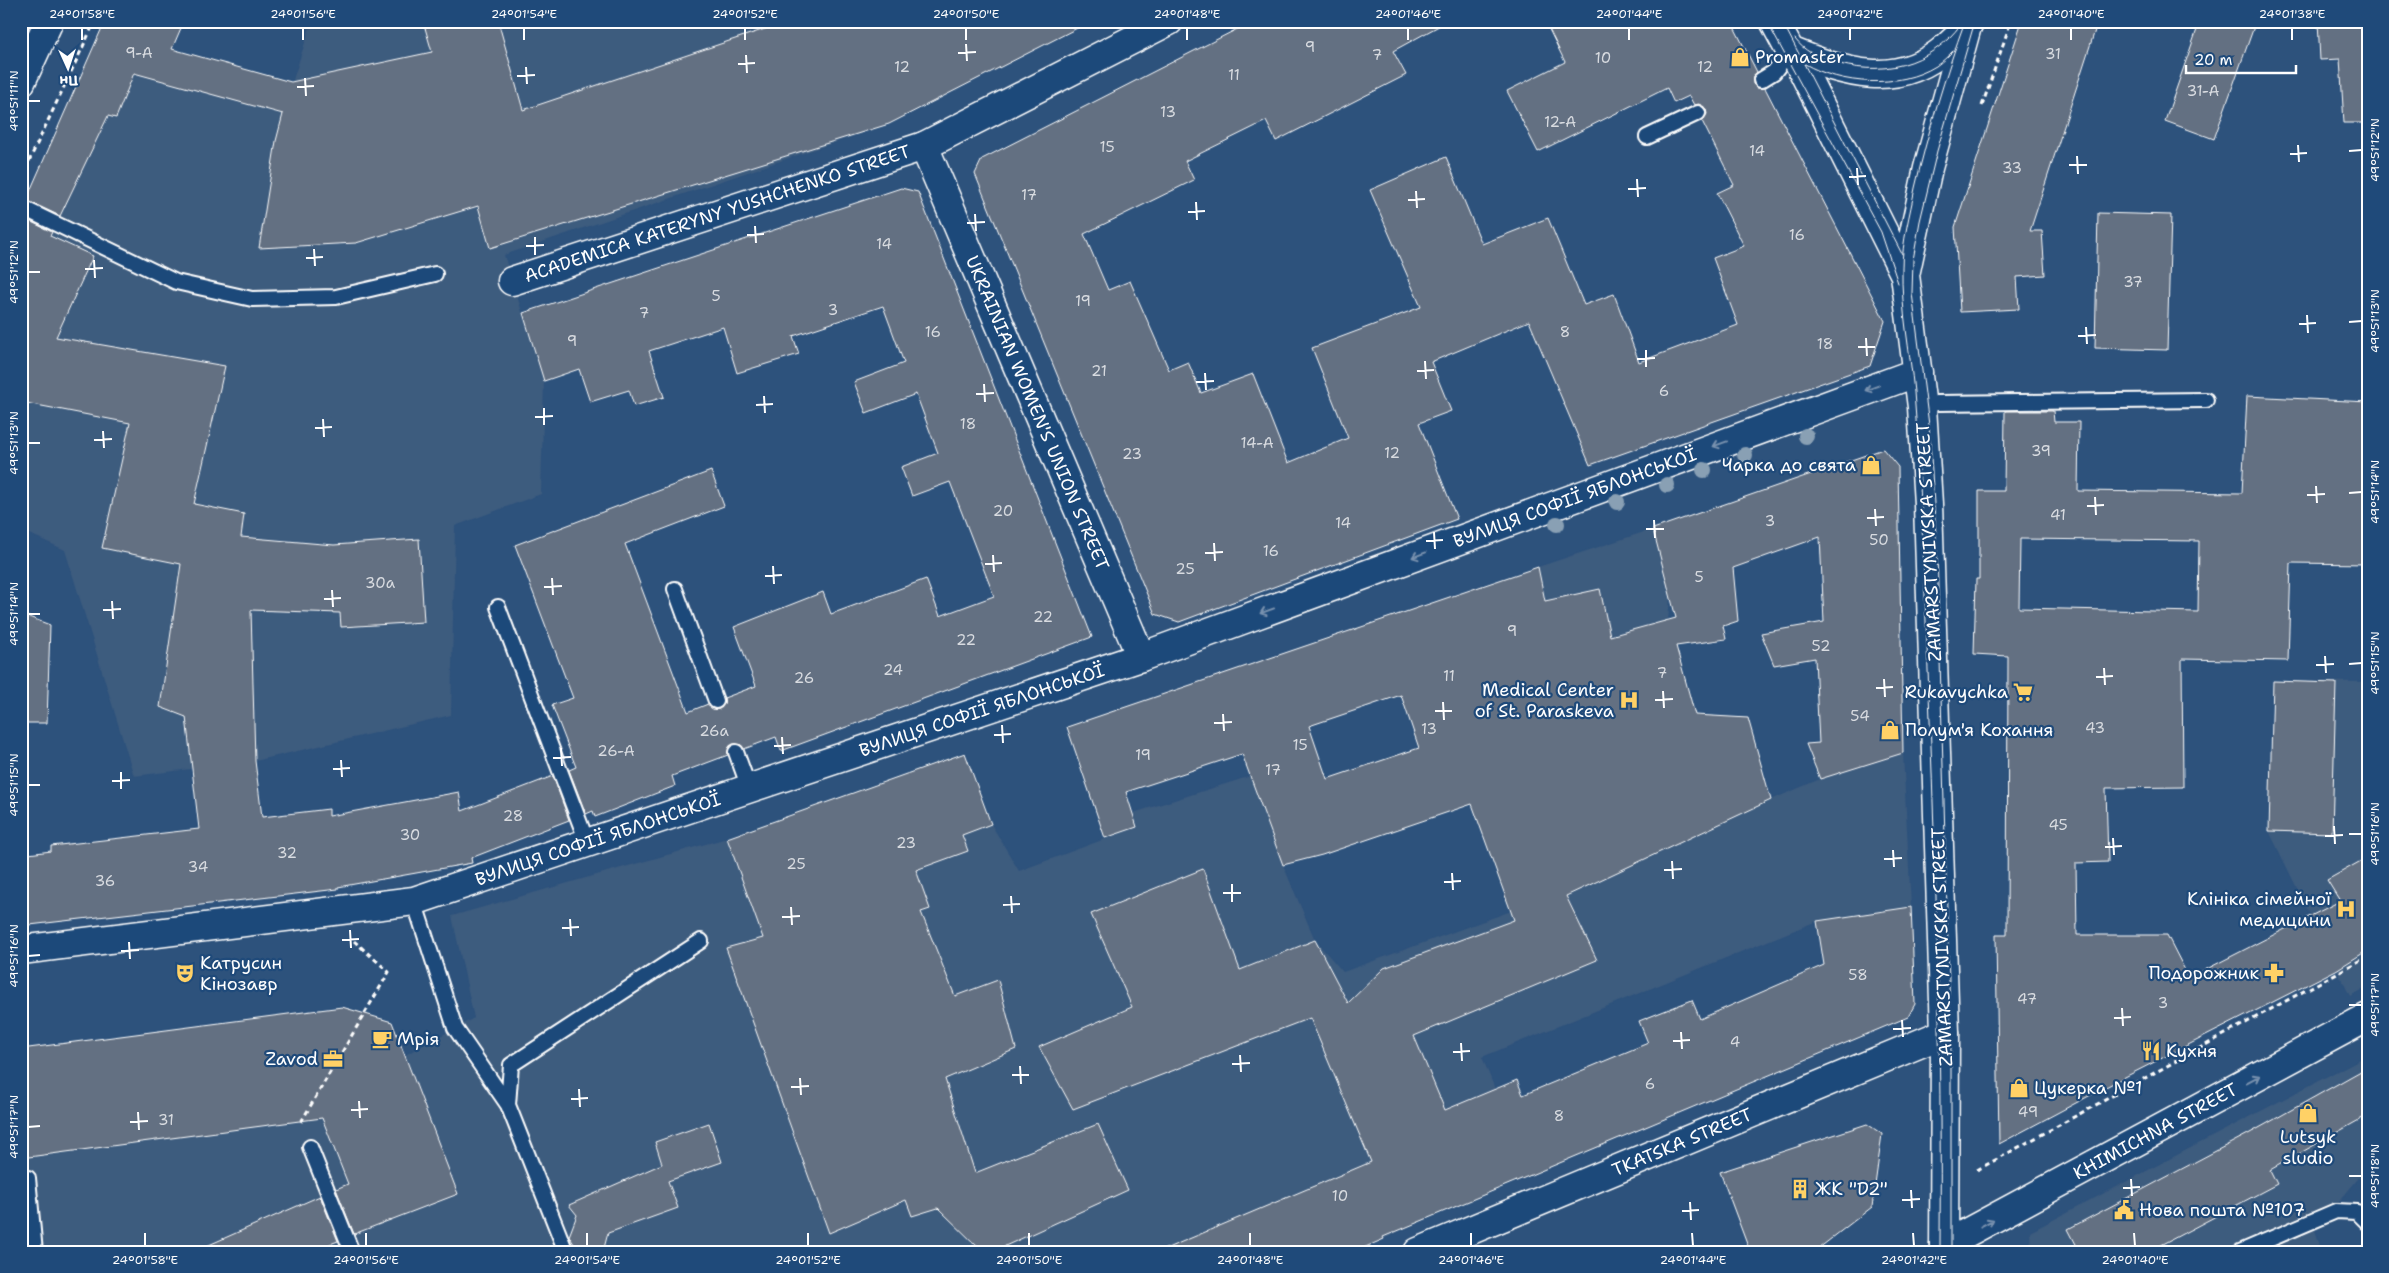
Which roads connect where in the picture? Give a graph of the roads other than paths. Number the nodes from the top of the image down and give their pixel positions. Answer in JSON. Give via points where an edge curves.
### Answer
{"nodes":[{"id":1,"x":49,"y":21,"type":"edge"},
{"id":2,"x":1169,"y":21,"type":"edge"},
{"id":3,"x":1774,"y":21,"type":"edge"},
{"id":4,"x":1968,"y":26,"type":"edge"},
{"id":5,"x":1790,"y":51,"type":"junction"},
{"id":6,"x":22,"y":80,"type":"edge"},
{"id":7,"x":1761,"y":80,"type":"dead end"},
{"id":8,"x":1698,"y":113,"type":"dead end"},
{"id":9,"x":1647,"y":138,"type":"dead end"},
{"id":10,"x":924,"y":146,"type":"junction"},
{"id":11,"x":21,"y":207,"type":"edge"},
{"id":12,"x":435,"y":274,"type":"dead end"},
{"id":13,"x":1905,"y":275,"type":"junction"},
{"id":14,"x":512,"y":281,"type":"dead end"},
{"id":15,"x":1918,"y":372,"type":"junction"},
{"id":16,"x":2206,"y":400,"type":"dead end"},
{"id":17,"x":1922,"y":407,"type":"junction"},
{"id":18,"x":675,"y":589,"type":"dead end"},
{"id":19,"x":498,"y":607,"type":"dead end"},
{"id":20,"x":1141,"y":657,"type":"junction"},
{"id":21,"x":716,"y":701,"type":"dead end"},
{"id":22,"x":736,"y":752,"type":"dead end"},
{"id":23,"x":749,"y":788,"type":"junction"},
{"id":24,"x":587,"y":842,"type":"junction"},
{"id":25,"x":414,"y":900,"type":"junction"},
{"id":26,"x":701,"y":941,"type":"dead end"},
{"id":27,"x":21,"y":950,"type":"edge"},
{"id":28,"x":2368,"y":1017,"type":"edge"},
{"id":29,"x":1946,"y":1032,"type":"junction"},
{"id":30,"x":508,"y":1105,"type":"junction"},
{"id":31,"x":310,"y":1147,"type":"dead end"},
{"id":32,"x":28,"y":1178,"type":"dead end"},
{"id":33,"x":2368,"y":1223,"type":"edge"},
{"id":34,"x":1944,"y":1248,"type":"edge"},
{"id":35,"x":35,"y":1252,"type":"edge"},
{"id":36,"x":352,"y":1252,"type":"edge"},
{"id":37,"x":566,"y":1252,"type":"edge"},
{"id":38,"x":1418,"y":1252,"type":"edge"},
{"id":39,"x":2240,"y":1252,"type":"edge"}],
"edges":[{"from":1,"to":6,"type":"street"},
{"from":2,"to":10,"type":"street"},
{"from":3,"to":5,"type":"street"},
{"from":4,"to":5,"type":"street","via":[[1938,55],[1909,71],[1869,75],[1832,67]]},
{"from":4,"to":13,"type":"street","name":"ZAMARSTYNIVSKA STREET","via":[[1928,168]]},
{"from":5,"to":7,"type":"lane","via":[[1774,72]]},
{"from":5,"to":13,"type":"street"},
{"from":8,"to":9,"type":"lane"},
{"from":10,"to":14,"type":"street","name":"ACADEMICA KATERYNY YUSHCHENKO STREET"},
{"from":10,"to":20,"type":"street","name":"UKRAINIAN WOMEN'S UNION STREET"},
{"from":11,"to":12,"type":"lane","via":[[176,282],[252,299],[336,297]]},
{"from":13,"to":15,"type":"street","name":"ZAMARSTYNIVSKA STREET"},
{"from":15,"to":17,"type":"street","name":"ZAMARSTYNIVSKA STREET"},
{"from":15,"to":20,"type":"street","name":"ВУЛИЦЯ СОФІЇ ЯБЛОНСЬКОЇ","one_way":true},
{"from":16,"to":17,"type":"lane","via":[[1937,403]]},
{"from":17,"to":29,"type":"street","name":"ZAMARSTYNIVSKA STREET","via":[[1938,752]]},
{"from":18,"to":21,"type":"lane"},
{"from":19,"to":24,"type":"lane"},
{"from":20,"to":23,"type":"street","name":"ВУЛИЦЯ СОФІЇ ЯБЛОНСЬКОЇ"},
{"from":22,"to":23,"type":"lane"},
{"from":23,"to":24,"type":"street","name":"ВУЛИЦЯ СОФІЇ ЯБЛОНСЬКОЇ"},
{"from":24,"to":25,"type":"street","name":"ВУЛИЦЯ СОФІЇ ЯБЛОНСЬКОЇ"},
{"from":25,"to":27,"type":"street","name":"ВУЛИЦЯ СОФІЇ ЯБЛОНСЬКОЇ"},
{"from":25,"to":30,"type":"lane","via":[[455,1028]]},
{"from":26,"to":30,"type":"lane","via":[[511,1065]]},
{"from":34,"to":28,"type":"street","name":"KHIMICHNA STREET","one_way":true},
{"from":29,"to":34,"type":"street","name":"ZAMARSTYNIVSKA STREET"},
{"from":29,"to":38,"type":"street","name":"TKATSKA STREET"},
{"from":30,"to":37,"type":"lane"},
{"from":31,"to":36,"type":"lane"},
{"from":32,"to":35,"type":"lane"},
{"from":33,"to":39,"type":"lane","via":[[2358,1212],[2336,1211]]}]}
